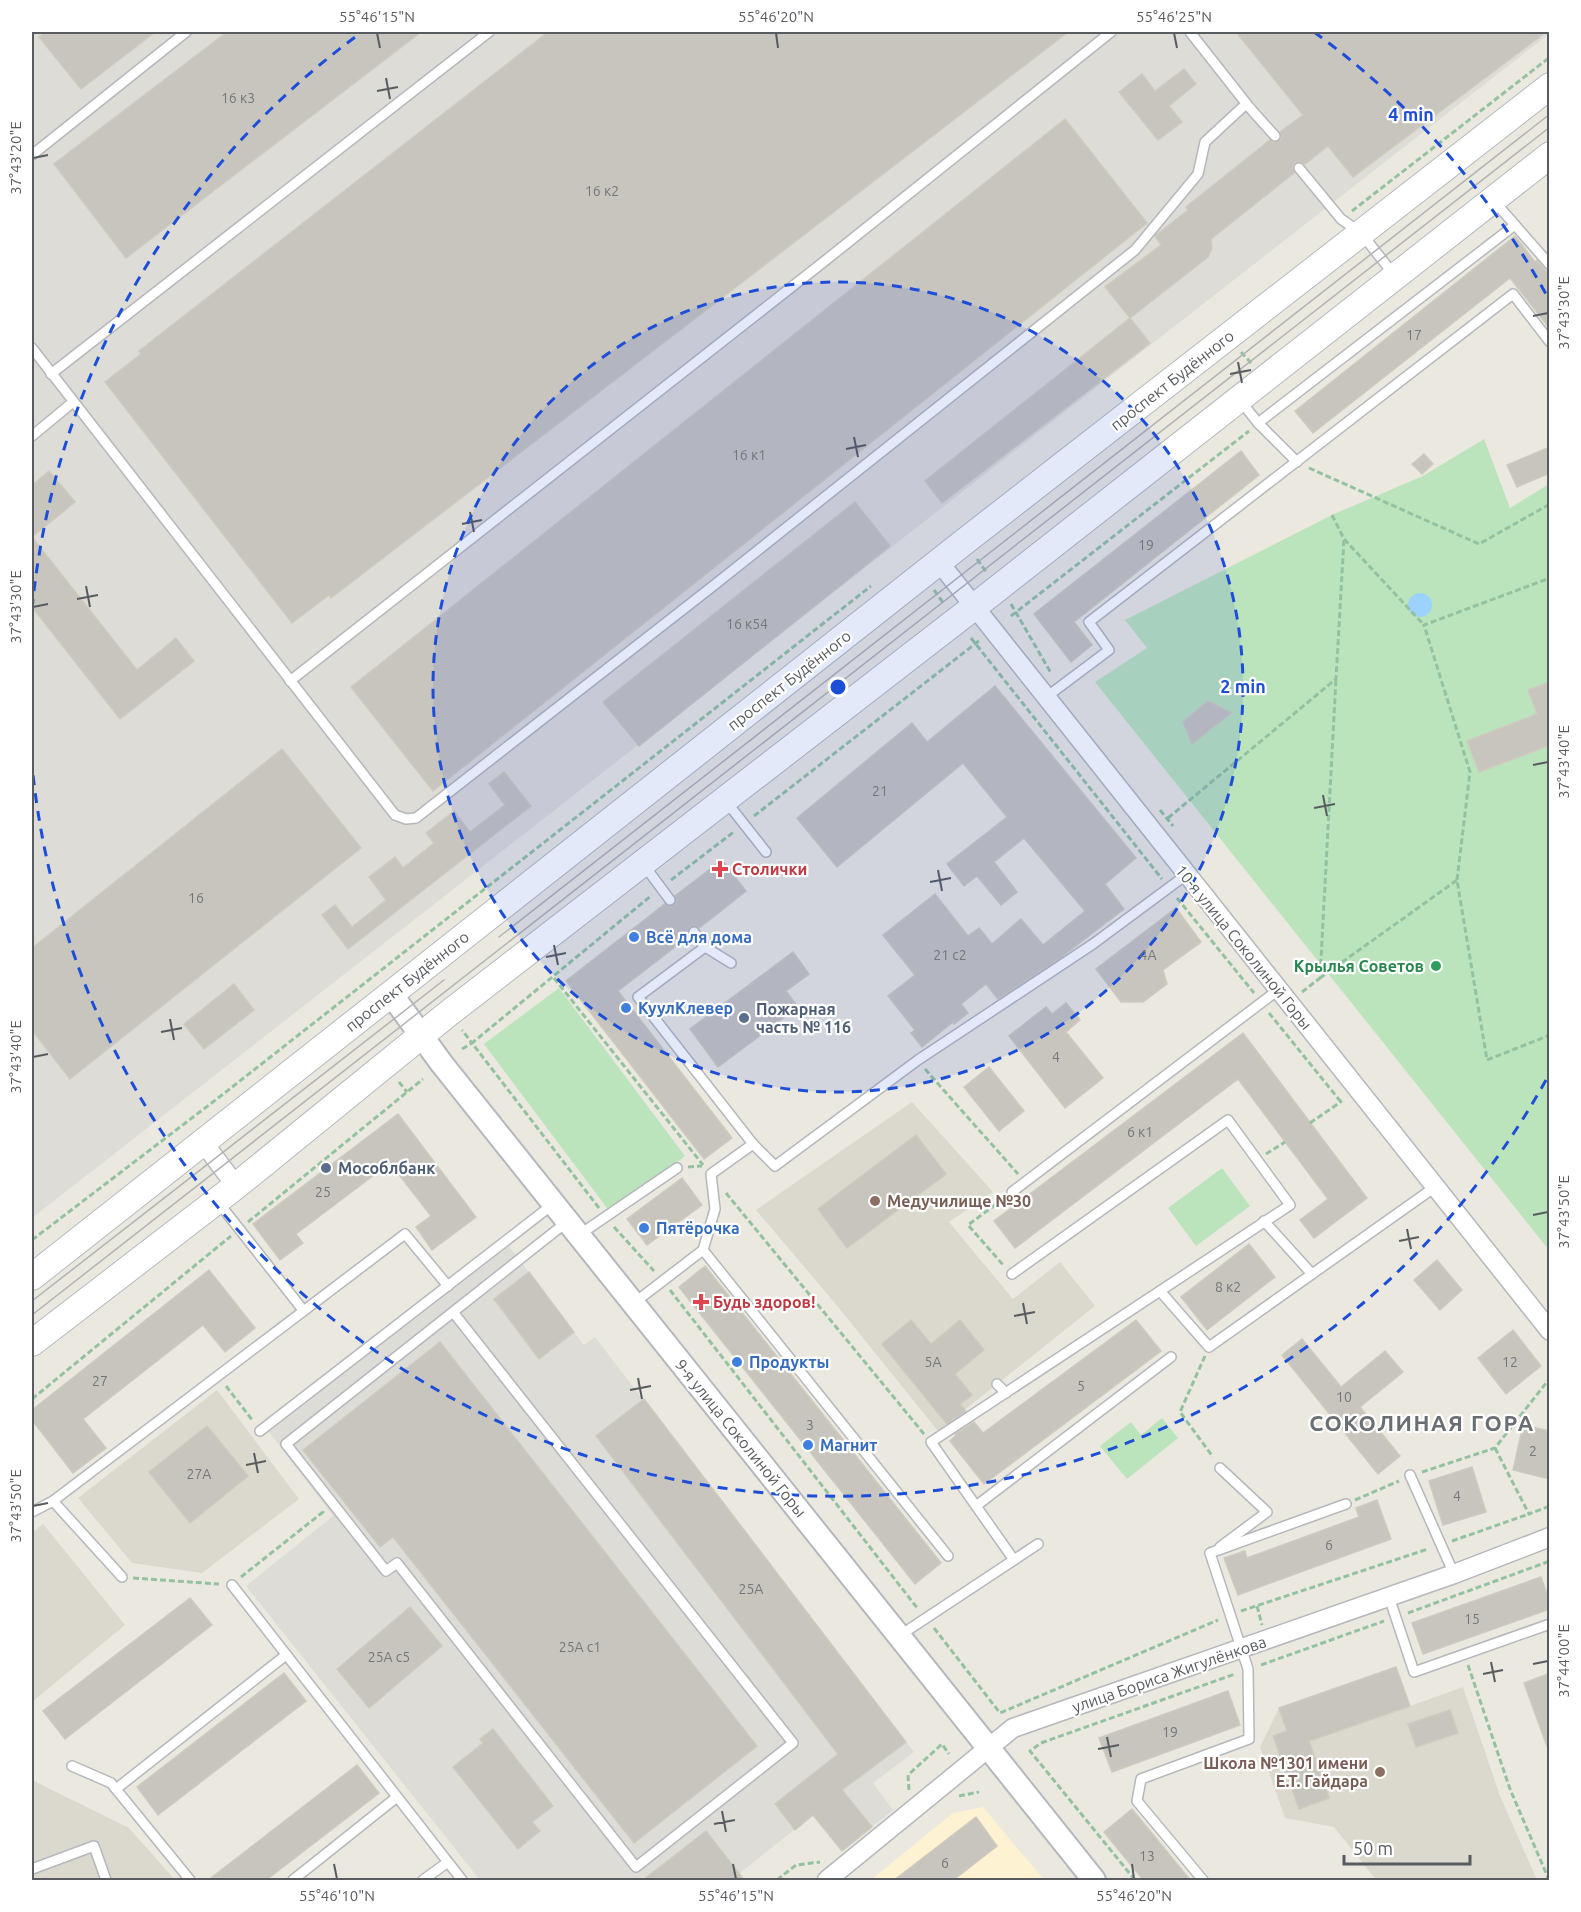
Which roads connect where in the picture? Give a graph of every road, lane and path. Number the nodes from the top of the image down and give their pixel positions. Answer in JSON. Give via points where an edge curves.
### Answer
{"nodes":[{"id":1,"x":186,"y":32,"type":"edge"},
{"id":2,"x":489,"y":32,"type":"edge"},
{"id":3,"x":1111,"y":32,"type":"edge"},
{"id":4,"x":1190,"y":32,"type":"edge"},
{"id":5,"x":1550,"y":57,"type":"edge"},
{"id":6,"x":1550,"y":87,"type":"edge"},
{"id":7,"x":1246,"y":104,"type":"junction"},
{"id":8,"x":1275,"y":136,"type":"dead end"},
{"id":9,"x":32,"y":155,"type":"edge"},
{"id":10,"x":1550,"y":155,"type":"edge"},
{"id":11,"x":1299,"y":168,"type":"dead end"},
{"id":12,"x":1493,"y":200,"type":"junction"},
{"id":13,"x":1515,"y":225,"type":"junction"},
{"id":14,"x":1351,"y":226,"type":"junction"},
{"id":15,"x":1550,"y":265,"type":"edge"},
{"id":16,"x":1395,"y":276,"type":"junction"},
{"id":17,"x":1550,"y":342,"type":"edge"},
{"id":18,"x":32,"y":348,"type":"edge"},
{"id":19,"x":1241,"y":351,"type":"dead end"},
{"id":20,"x":1254,"y":367,"type":"dead end"},
{"id":21,"x":51,"y":374,"type":"junction"},
{"id":22,"x":1239,"y":400,"type":"junction"},
{"id":23,"x":73,"y":402,"type":"junction"},
{"id":24,"x":1258,"y":423,"type":"junction"},
{"id":25,"x":32,"y":436,"type":"edge"},
{"id":26,"x":1297,"y":462,"type":"junction"},
{"id":27,"x":1550,"y":504,"type":"edge"},
{"id":28,"x":1332,"y":515,"type":"dead end"},
{"id":29,"x":1344,"y":539,"type":"junction"},
{"id":30,"x":974,"y":555,"type":"dead end"},
{"id":31,"x":939,"y":562,"type":"junction"},
{"id":32,"x":990,"y":576,"type":"dead end"},
{"id":33,"x":1550,"y":578,"type":"edge"},
{"id":34,"x":873,"y":585,"type":"dead end"},
{"id":35,"x":933,"y":588,"type":"dead end"},
{"id":36,"x":1009,"y":602,"type":"dead end"},
{"id":37,"x":947,"y":606,"type":"dead end"},
{"id":38,"x":974,"y":607,"type":"junction"},
{"id":39,"x":1017,"y":612,"type":"junction"},
{"id":40,"x":1011,"y":616,"type":"dead end"},
{"id":41,"x":1424,"y":625,"type":"junction"},
{"id":42,"x":971,"y":638,"type":"dead end"},
{"id":43,"x":980,"y":640,"type":"dead end"},
{"id":44,"x":975,"y":644,"type":"junction"},
{"id":45,"x":1336,"y":679,"type":"junction"},
{"id":46,"x":290,"y":681,"type":"junction"},
{"id":47,"x":1052,"y":692,"type":"junction"},
{"id":48,"x":725,"y":800,"type":"junction"},
{"id":49,"x":1167,"y":818,"type":"dead end"},
{"id":50,"x":743,"y":824,"type":"junction"},
{"id":51,"x":766,"y":852,"type":"dead end"},
{"id":52,"x":643,"y":863,"type":"junction"},
{"id":53,"x":1186,"y":875,"type":"junction"},
{"id":54,"x":1457,"y":880,"type":"junction"},
{"id":55,"x":661,"y":888,"type":"junction"},
{"id":56,"x":1169,"y":888,"type":"junction"},
{"id":57,"x":670,"y":900,"type":"dead end"},
{"id":58,"x":694,"y":932,"type":"dead end"},
{"id":59,"x":705,"y":947,"type":"junction"},
{"id":60,"x":731,"y":963,"type":"dead end"},
{"id":61,"x":554,"y":977,"type":"junction"},
{"id":62,"x":1320,"y":978,"type":"junction"},
{"id":63,"x":1278,"y":990,"type":"junction"},
{"id":64,"x":391,"y":994,"type":"junction"},
{"id":65,"x":1300,"y":994,"type":"dead end"},
{"id":66,"x":1261,"y":1003,"type":"junction"},
{"id":67,"x":459,"y":1025,"type":"dead end"},
{"id":68,"x":421,"y":1035,"type":"junction"},
{"id":69,"x":1550,"y":1035,"type":"edge"},
{"id":70,"x":472,"y":1043,"type":"junction"},
{"id":71,"x":462,"y":1049,"type":"dead end"},
{"id":72,"x":624,"y":1055,"type":"dead end"},
{"id":73,"x":619,"y":1057,"type":"junction"},
{"id":74,"x":918,"y":1060,"type":"junction"},
{"id":75,"x":396,"y":1078,"type":"dead end"},
{"id":76,"x":423,"y":1079,"type":"dead end"},
{"id":77,"x":1358,"y":1090,"type":"junction"},
{"id":78,"x":407,"y":1092,"type":"junction"},
{"id":79,"x":1341,"y":1102,"type":"junction"},
{"id":80,"x":1310,"y":1123,"type":"dead end"},
{"id":81,"x":203,"y":1142,"type":"junction"},
{"id":82,"x":1284,"y":1142,"type":"dead end"},
{"id":83,"x":753,"y":1144,"type":"junction"},
{"id":84,"x":1257,"y":1160,"type":"junction"},
{"id":85,"x":677,"y":1168,"type":"dead end"},
{"id":86,"x":711,"y":1174,"type":"junction"},
{"id":87,"x":1025,"y":1182,"type":"junction"},
{"id":88,"x":1435,"y":1187,"type":"junction"},
{"id":89,"x":1012,"y":1192,"type":"joint"},
{"id":90,"x":226,"y":1193,"type":"junction"},
{"id":91,"x":554,"y":1203,"type":"junction"},
{"id":92,"x":1264,"y":1221,"type":"junction"},
{"id":93,"x":574,"y":1228,"type":"junction"},
{"id":94,"x":239,"y":1229,"type":"junction"},
{"id":95,"x":32,"y":1240,"type":"edge"},
{"id":96,"x":704,"y":1250,"type":"junction"},
{"id":97,"x":1012,"y":1274,"type":"joint"},
{"id":98,"x":1312,"y":1274,"type":"junction"},
{"id":99,"x":32,"y":1277,"type":"edge"},
{"id":100,"x":448,"y":1286,"type":"junction"},
{"id":101,"x":1160,"y":1291,"type":"junction"},
{"id":102,"x":634,"y":1303,"type":"junction"},
{"id":103,"x":303,"y":1310,"type":"junction"},
{"id":104,"x":453,"y":1312,"type":"junction"},
{"id":105,"x":1550,"y":1331,"type":"edge"},
{"id":106,"x":32,"y":1343,"type":"edge"},
{"id":107,"x":1209,"y":1347,"type":"junction"},
{"id":108,"x":1171,"y":1357,"type":"dead end"},
{"id":109,"x":218,"y":1375,"type":"junction"},
{"id":110,"x":1550,"y":1378,"type":"edge"},
{"id":111,"x":997,"y":1384,"type":"dead end"},
{"id":112,"x":1006,"y":1393,"type":"junction"},
{"id":113,"x":32,"y":1398,"type":"edge"},
{"id":114,"x":260,"y":1431,"type":"joint"},
{"id":115,"x":931,"y":1442,"type":"junction"},
{"id":116,"x":1495,"y":1448,"type":"junction"},
{"id":117,"x":1220,"y":1468,"type":"joint"},
{"id":118,"x":1410,"y":1475,"type":"junction"},
{"id":119,"x":53,"y":1501,"type":"junction"},
{"id":120,"x":316,"y":1503,"type":"dead end"},
{"id":121,"x":1346,"y":1504,"type":"joint"},
{"id":122,"x":976,"y":1506,"type":"junction"},
{"id":123,"x":1550,"y":1506,"type":"edge"},
{"id":124,"x":32,"y":1512,"type":"edge"},
{"id":125,"x":1550,"y":1537,"type":"edge"},
{"id":126,"x":1038,"y":1544,"type":"dead end"},
{"id":127,"x":1210,"y":1553,"type":"junction"},
{"id":128,"x":948,"y":1556,"type":"dead end"},
{"id":129,"x":1014,"y":1560,"type":"junction"},
{"id":130,"x":1550,"y":1561,"type":"edge"},
{"id":131,"x":1454,"y":1574,"type":"junction"},
{"id":132,"x":122,"y":1577,"type":"joint"},
{"id":133,"x":232,"y":1585,"type":"junction"},
{"id":134,"x":1389,"y":1597,"type":"junction"},
{"id":135,"x":1396,"y":1617,"type":"junction"},
{"id":136,"x":1550,"y":1624,"type":"edge"},
{"id":137,"x":899,"y":1636,"type":"junction"},
{"id":138,"x":1242,"y":1650,"type":"junction"},
{"id":139,"x":286,"y":1655,"type":"junction"},
{"id":140,"x":1465,"y":1655,"type":"junction"},
{"id":141,"x":1248,"y":1670,"type":"junction"},
{"id":142,"x":988,"y":1749,"type":"junction"},
{"id":143,"x":949,"y":1754,"type":"dead end"},
{"id":144,"x":72,"y":1766,"type":"dead end"},
{"id":145,"x":116,"y":1788,"type":"junction"},
{"id":146,"x":909,"y":1792,"type":"dead end"},
{"id":147,"x":397,"y":1797,"type":"junction"},
{"id":148,"x":826,"y":1861,"type":"dead end"},
{"id":149,"x":448,"y":1862,"type":"junction"},
{"id":150,"x":32,"y":1869,"type":"edge"},
{"id":151,"x":106,"y":1881,"type":"edge"},
{"id":152,"x":190,"y":1881,"type":"edge"},
{"id":153,"x":293,"y":1881,"type":"edge"},
{"id":154,"x":423,"y":1881,"type":"edge"},
{"id":155,"x":462,"y":1881,"type":"edge"},
{"id":156,"x":777,"y":1881,"type":"edge"},
{"id":157,"x":827,"y":1881,"type":"edge"},
{"id":158,"x":1094,"y":1881,"type":"edge"},
{"id":159,"x":1135,"y":1881,"type":"edge"},
{"id":160,"x":1203,"y":1881,"type":"edge"},
{"id":161,"x":1549,"y":1881,"type":"edge"}],
"edges":[{"from":1,"to":9,"type":"lane"},
{"from":2,"to":21,"type":"lane"},
{"from":3,"to":46,"type":"lane"},
{"from":4,"to":7,"type":"lane"},
{"from":5,"to":14,"type":"path"},
{"from":6,"to":14,"type":"main road","name":"проспект Будённого"},
{"from":7,"to":8,"type":"lane"},
{"from":7,"to":46,"type":"lane","via":[[1205,142],[1198,174],[1135,250],[416,818],[395,815]]},
{"from":10,"to":12,"type":"main road"},
{"from":11,"to":14,"type":"lane"},
{"from":12,"to":13,"type":"lane"},
{"from":12,"to":16,"type":"main road"},
{"from":13,"to":15,"type":"lane"},
{"from":13,"to":24,"type":"lane"},
{"from":14,"to":16,"type":"lane"},
{"from":14,"to":31,"type":"main road","name":"проспект Будённого"},
{"from":16,"to":22,"type":"main road"},
{"from":17,"to":26,"type":"lane","via":[[1514,294]]},
{"from":18,"to":21,"type":"lane"},
{"from":19,"to":20,"type":"path"},
{"from":21,"to":23,"type":"lane"},
{"from":22,"to":24,"type":"lane"},
{"from":22,"to":38,"type":"main road"},
{"from":23,"to":25,"type":"lane"},
{"from":23,"to":46,"type":"lane"},
{"from":24,"to":26,"type":"lane"},
{"from":24,"to":39,"type":"path"},
{"from":26,"to":27,"type":"path","via":[[1479,544]]},
{"from":26,"to":47,"type":"lane","via":[[1089,621],[1109,650]]},
{"from":28,"to":29,"type":"path"},
{"from":29,"to":41,"type":"path"},
{"from":29,"to":45,"type":"path"},
{"from":30,"to":32,"type":"path"},
{"from":31,"to":38,"type":"street","name":"10-я улица Соколиной Горы"},
{"from":31,"to":64,"type":"main road","name":"проспект Будённого"},
{"from":33,"to":41,"type":"path"},
{"from":34,"to":95,"type":"path"},
{"from":35,"to":37,"type":"path"},
{"from":36,"to":39,"type":"path"},
{"from":38,"to":47,"type":"street","name":"10-я улица Соколиной Горы"},
{"from":38,"to":48,"type":"main road"},
{"from":39,"to":40,"type":"path"},
{"from":39,"to":47,"type":"path"},
{"from":41,"to":54,"type":"path","via":[[1470,772]]},
{"from":42,"to":44,"type":"path"},
{"from":43,"to":44,"type":"path"},
{"from":44,"to":50,"type":"path"},
{"from":44,"to":56,"type":"path"},
{"from":45,"to":49,"type":"path"},
{"from":45,"to":62,"type":"path"},
{"from":47,"to":53,"type":"street","name":"10-я улица Соколиной Горы"},
{"from":48,"to":50,"type":"lane"},
{"from":48,"to":52,"type":"main road"},
{"from":50,"to":51,"type":"lane"},
{"from":50,"to":55,"type":"path"},
{"from":52,"to":55,"type":"lane"},
{"from":52,"to":68,"type":"main road"},
{"from":53,"to":56,"type":"lane"},
{"from":53,"to":63,"type":"street","name":"10-я улица Соколиной Горы"},
{"from":54,"to":62,"type":"path"},
{"from":54,"to":69,"type":"path","via":[[1487,1060]]},
{"from":55,"to":57,"type":"lane"},
{"from":55,"to":61,"type":"path"},
{"from":56,"to":66,"type":"path"},
{"from":56,"to":74,"type":"lane"},
{"from":58,"to":59,"type":"lane"},
{"from":59,"to":60,"type":"lane"},
{"from":59,"to":83,"type":"lane","via":[[638,997]]},
{"from":61,"to":70,"type":"path"},
{"from":61,"to":73,"type":"path"},
{"from":62,"to":65,"type":"path"},
{"from":63,"to":66,"type":"lane"},
{"from":63,"to":77,"type":"street","name":"10-я улица Соколиной Горы"},
{"from":64,"to":68,"type":"street","name":"9-я улица Соколиной Горы"},
{"from":64,"to":81,"type":"main road","name":"проспект Будённого"},
{"from":66,"to":79,"type":"path"},
{"from":66,"to":87,"type":"lane"},
{"from":67,"to":70,"type":"path"},
{"from":68,"to":90,"type":"main road"},
{"from":68,"to":91,"type":"street","name":"9-я улица Соколиной Горы"},
{"from":70,"to":71,"type":"path"},
{"from":72,"to":73,"type":"path"},
{"from":73,"to":86,"type":"path"},
{"from":74,"to":83,"type":"lane","via":[[775,1166]]},
{"from":74,"to":87,"type":"path"},
{"from":75,"to":78,"type":"path"},
{"from":76,"to":78,"type":"path"},
{"from":77,"to":79,"type":"path"},
{"from":77,"to":88,"type":"street","name":"10-я улица Соколиной Горы"},
{"from":78,"to":94,"type":"path"},
{"from":79,"to":80,"type":"path"},
{"from":81,"to":90,"type":"street"},
{"from":81,"to":99,"type":"main road","name":"проспект Будённого"},
{"from":82,"to":84,"type":"path"},
{"from":83,"to":86,"type":"lane"},
{"from":84,"to":92,"type":"lane","via":[[1290,1205]]},
{"from":84,"to":97,"type":"lane","via":[[1228,1120]]},
{"from":85,"to":93,"type":"lane"},
{"from":86,"to":96,"type":"lane","via":[[715,1209]]},
{"from":86,"to":115,"type":"path"},
{"from":87,"to":89,"type":"lane"},
{"from":88,"to":98,"type":"lane"},
{"from":88,"to":105,"type":"street","name":"10-я улица Соколиной Горы"},
{"from":89,"to":97,"type":"path","via":[[968,1224]]},
{"from":90,"to":94,"type":"lane"},
{"from":90,"to":106,"type":"main road"},
{"from":91,"to":93,"type":"street","name":"9-я улица Соколиной Горы"},
{"from":91,"to":100,"type":"lane"},
{"from":92,"to":98,"type":"lane"},
{"from":92,"to":101,"type":"lane"},
{"from":93,"to":102,"type":"street","name":"9-я улица Соколиной Горы"},
{"from":93,"to":104,"type":"lane"},
{"from":94,"to":103,"type":"lane"},
{"from":94,"to":113,"type":"path"},
{"from":96,"to":102,"type":"lane"},
{"from":96,"to":128,"type":"lane"},
{"from":98,"to":107,"type":"lane"},
{"from":100,"to":103,"type":"lane","via":[[405,1234]]},
{"from":100,"to":114,"type":"lane"},
{"from":101,"to":107,"type":"lane"},
{"from":101,"to":112,"type":"lane"},
{"from":102,"to":137,"type":"street","name":"9-я улица Соколиной Горы"},
{"from":103,"to":109,"type":"lane"},
{"from":104,"to":104,"type":"lane","via":[[793,1743],[636,1867],[397,1563],[386,1571],[286,1444]]},
{"from":107,"to":117,"type":"path","via":[[1180,1412]]},
{"from":108,"to":122,"type":"lane"},
{"from":109,"to":114,"type":"path"},
{"from":109,"to":119,"type":"lane"},
{"from":110,"to":116,"type":"path"},
{"from":111,"to":112,"type":"lane"},
{"from":112,"to":115,"type":"lane"},
{"from":115,"to":122,"type":"lane"},
{"from":116,"to":118,"type":"path"},
{"from":116,"to":123,"type":"path","via":[[1529,1514]]},
{"from":117,"to":127,"type":"lane","via":[[1267,1512]]},
{"from":118,"to":121,"type":"path"},
{"from":118,"to":131,"type":"lane"},
{"from":119,"to":124,"type":"lane"},
{"from":119,"to":132,"type":"lane"},
{"from":120,"to":133,"type":"path","via":[[323,1512]]},
{"from":121,"to":127,"type":"lane"},
{"from":122,"to":129,"type":"lane"},
{"from":125,"to":131,"type":"street","name":"улица Бориса Жигулёнкова"},
{"from":126,"to":129,"type":"lane"},
{"from":127,"to":138,"type":"lane"},
{"from":129,"to":137,"type":"lane"},
{"from":130,"to":135,"type":"path"},
{"from":131,"to":134,"type":"street","name":"улица Бориса Жигулёнкова"},
{"from":132,"to":133,"type":"path"},
{"from":133,"to":139,"type":"lane"},
{"from":134,"to":135,"type":"lane"},
{"from":134,"to":138,"type":"street","name":"улица Бориса Жигулёнкова"},
{"from":135,"to":140,"type":"lane","via":[[1414,1672]]},
{"from":135,"to":141,"type":"path"},
{"from":136,"to":140,"type":"lane"},
{"from":137,"to":142,"type":"street","name":"9-я улица Соколиной Горы"},
{"from":138,"to":141,"type":"lane"},
{"from":138,"to":142,"type":"street","name":"улица Бориса Жигулёнкова","via":[[1013,1728]]},
{"from":139,"to":145,"type":"lane"},
{"from":139,"to":147,"type":"lane"},
{"from":140,"to":161,"type":"path","via":[[1510,1789]]},
{"from":141,"to":159,"type":"path","via":[[1041,1743],[1030,1751]]},
{"from":141,"to":160,"type":"lane","via":[[1249,1739],[1141,1779],[1137,1801]]},
{"from":142,"to":157,"type":"street","name":"улица Бориса Жигулёнкова"},
{"from":142,"to":158,"type":"street","name":"9-я улица Соколиной Горы"},
{"from":143,"to":146,"type":"path","via":[[942,1744],[908,1775]]},
{"from":144,"to":145,"type":"lane"},
{"from":145,"to":152,"type":"lane"},
{"from":147,"to":149,"type":"lane"},
{"from":147,"to":153,"type":"lane"},
{"from":148,"to":156,"type":"path","via":[[796,1865]]},
{"from":149,"to":154,"type":"lane"},
{"from":149,"to":155,"type":"lane"},
{"from":150,"to":151,"type":"lane","via":[[94,1846]]}]}
